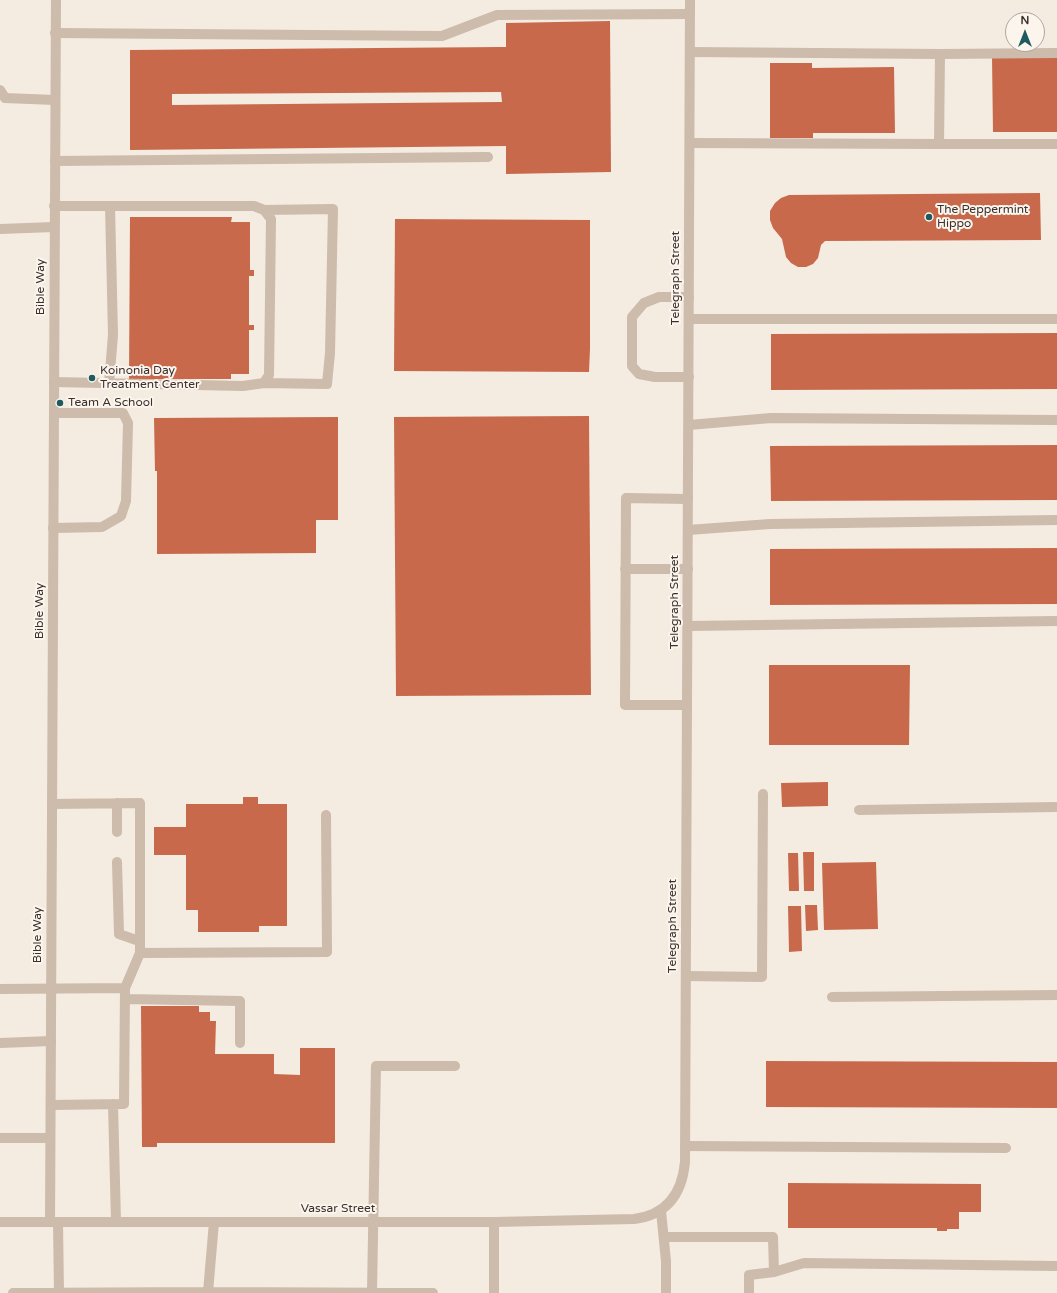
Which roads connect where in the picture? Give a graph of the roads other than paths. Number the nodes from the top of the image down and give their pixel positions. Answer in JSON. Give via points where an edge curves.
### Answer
{"nodes":[{"id":1,"x":56,"y":0,"type":"edge"},
{"id":2,"x":690,"y":0,"type":"edge"},
{"id":3,"x":690,"y":14,"type":"junction"},
{"id":4,"x":55,"y":33,"type":"junction"},
{"id":5,"x":690,"y":52,"type":"junction"},
{"id":6,"x":1057,"y":53,"type":"edge"},
{"id":7,"x":940,"y":54,"type":"junction"},
{"id":8,"x":2,"y":97,"type":"edge"},
{"id":9,"x":55,"y":100,"type":"junction"},
{"id":10,"x":690,"y":143,"type":"junction"},
{"id":11,"x":939,"y":144,"type":"junction"},
{"id":12,"x":1057,"y":144,"type":"edge"},
{"id":13,"x":488,"y":157,"type":"dead end"},
{"id":14,"x":55,"y":161,"type":"junction"},
{"id":15,"x":54,"y":206,"type":"junction"},
{"id":16,"x":110,"y":206,"type":"junction"},
{"id":17,"x":264,"y":210,"type":"junction"},
{"id":18,"x":54,"y":227,"type":"junction"},
{"id":19,"x":0,"y":229,"type":"edge"},
{"id":20,"x":689,"y":297,"type":"junction"},
{"id":21,"x":689,"y":319,"type":"junction"},
{"id":22,"x":1057,"y":319,"type":"edge"},
{"id":23,"x":689,"y":377,"type":"junction"},
{"id":24,"x":54,"y":382,"type":"junction"},
{"id":25,"x":264,"y":383,"type":"junction"},
{"id":26,"x":109,"y":384,"type":"junction"},
{"id":27,"x":54,"y":413,"type":"junction"},
{"id":28,"x":1057,"y":420,"type":"edge"},
{"id":29,"x":688,"y":425,"type":"junction"},
{"id":30,"x":688,"y":499,"type":"junction"},
{"id":31,"x":1057,"y":520,"type":"edge"},
{"id":32,"x":53,"y":528,"type":"junction"},
{"id":33,"x":688,"y":530,"type":"junction"},
{"id":34,"x":625,"y":569,"type":"junction"},
{"id":35,"x":688,"y":569,"type":"junction"},
{"id":36,"x":1057,"y":621,"type":"edge"},
{"id":37,"x":688,"y":626,"type":"junction"},
{"id":38,"x":687,"y":705,"type":"junction"},
{"id":39,"x":763,"y":794,"type":"dead end"},
{"id":40,"x":117,"y":803,"type":"junction"},
{"id":41,"x":52,"y":804,"type":"junction"},
{"id":42,"x":1057,"y":807,"type":"edge"},
{"id":43,"x":859,"y":810,"type":"dead end"},
{"id":44,"x":326,"y":815,"type":"dead end"},
{"id":45,"x":117,"y":832,"type":"dead end"},
{"id":46,"x":117,"y":862,"type":"dead end"},
{"id":47,"x":139,"y":941,"type":"junction"},
{"id":48,"x":140,"y":952,"type":"junction"},
{"id":49,"x":686,"y":976,"type":"junction"},
{"id":50,"x":51,"y":988,"type":"junction"},
{"id":51,"x":125,"y":988,"type":"junction"},
{"id":52,"x":0,"y":989,"type":"edge"},
{"id":53,"x":1057,"y":995,"type":"edge"},
{"id":54,"x":832,"y":997,"type":"dead end"},
{"id":55,"x":126,"y":999,"type":"junction"},
{"id":56,"x":51,"y":1041,"type":"junction"},
{"id":57,"x":0,"y":1043,"type":"edge"},
{"id":58,"x":240,"y":1043,"type":"dead end"},
{"id":59,"x":455,"y":1066,"type":"dead end"},
{"id":60,"x":113,"y":1104,"type":"junction"},
{"id":61,"x":51,"y":1105,"type":"junction"},
{"id":62,"x":0,"y":1138,"type":"edge"},
{"id":63,"x":50,"y":1138,"type":"junction"},
{"id":64,"x":685,"y":1146,"type":"junction"},
{"id":65,"x":1006,"y":1148,"type":"dead end"},
{"id":66,"x":671,"y":1201,"type":"joint"},
{"id":67,"x":661,"y":1210,"type":"junction"},
{"id":68,"x":0,"y":1222,"type":"edge"},
{"id":69,"x":54,"y":1222,"type":"junction"},
{"id":70,"x":116,"y":1222,"type":"junction"},
{"id":71,"x":214,"y":1222,"type":"junction"},
{"id":72,"x":374,"y":1222,"type":"junction"},
{"id":73,"x":494,"y":1222,"type":"junction"},
{"id":74,"x":664,"y":1237,"type":"junction"},
{"id":75,"x":1057,"y":1266,"type":"edge"},
{"id":76,"x":774,"y":1272,"type":"junction"},
{"id":77,"x":59,"y":1292,"type":"edge"},
{"id":78,"x":208,"y":1292,"type":"junction"},
{"id":79,"x":372,"y":1292,"type":"edge"},
{"id":80,"x":13,"y":1293,"type":"edge"},
{"id":81,"x":433,"y":1293,"type":"edge"},
{"id":82,"x":494,"y":1293,"type":"edge"},
{"id":83,"x":666,"y":1293,"type":"edge"},
{"id":84,"x":749,"y":1293,"type":"edge"}],
"edges":[{"from":1,"to":4,"type":"street","name":"Bible Way"},
{"from":2,"to":3,"type":"street","name":"Telegraph Street"},
{"from":3,"to":4,"type":"street","via":[[497,15],[442,36]]},
{"from":3,"to":5,"type":"street","name":"Telegraph Street"},
{"from":4,"to":9,"type":"street","name":"Bible Way"},
{"from":5,"to":7,"type":"street"},
{"from":5,"to":10,"type":"street","name":"Telegraph Street"},
{"from":6,"to":7,"type":"street"},
{"from":7,"to":11,"type":"street"},
{"from":8,"to":9,"type":"street"},
{"from":9,"to":14,"type":"street","name":"Bible Way"},
{"from":10,"to":11,"type":"street"},
{"from":10,"to":20,"type":"street","name":"Telegraph Street"},
{"from":11,"to":12,"type":"street"},
{"from":13,"to":14,"type":"street"},
{"from":14,"to":15,"type":"street","name":"Bible Way"},
{"from":15,"to":16,"type":"street"},
{"from":15,"to":18,"type":"street","name":"Bible Way"},
{"from":16,"to":17,"type":"street","via":[[254,206]]},
{"from":16,"to":26,"type":"street","via":[[113,335]]},
{"from":17,"to":25,"type":"street","via":[[271,219],[269,375]]},
{"from":17,"to":25,"type":"street","via":[[333,209],[327,384]]},
{"from":18,"to":19,"type":"street"},
{"from":18,"to":24,"type":"street","name":"Bible Way"},
{"from":20,"to":21,"type":"street","name":"Telegraph Street"},
{"from":20,"to":23,"type":"street","via":[[659,297],[644,303],[632,318],[632,366],[639,374],[655,377]]},
{"from":21,"to":22,"type":"street"},
{"from":21,"to":23,"type":"street","name":"Telegraph Street"},
{"from":23,"to":29,"type":"street","name":"Telegraph Street"},
{"from":24,"to":26,"type":"street"},
{"from":24,"to":27,"type":"street","name":"Bible Way"},
{"from":25,"to":26,"type":"street","via":[[243,386]]},
{"from":27,"to":32,"type":"street","name":"Bible Way"},
{"from":27,"to":32,"type":"street","via":[[123,413],[128,423],[126,501],[121,516],[102,527]]},
{"from":28,"to":29,"type":"street","via":[[771,418]]},
{"from":29,"to":30,"type":"street","name":"Telegraph Street"},
{"from":30,"to":33,"type":"street","name":"Telegraph Street"},
{"from":30,"to":34,"type":"street","via":[[626,498]]},
{"from":31,"to":33,"type":"street","via":[[770,524]]},
{"from":32,"to":41,"type":"street","name":"Bible Way"},
{"from":33,"to":35,"type":"street","name":"Telegraph Street"},
{"from":34,"to":35,"type":"street"},
{"from":34,"to":38,"type":"street","via":[[625,705]]},
{"from":35,"to":37,"type":"street","name":"Telegraph Street"},
{"from":36,"to":37,"type":"street"},
{"from":37,"to":38,"type":"street","name":"Telegraph Street"},
{"from":38,"to":49,"type":"street","name":"Telegraph Street"},
{"from":39,"to":49,"type":"street","via":[[762,977]]},
{"from":40,"to":41,"type":"street"},
{"from":40,"to":45,"type":"street"},
{"from":40,"to":47,"type":"street","via":[[140,803]]},
{"from":41,"to":50,"type":"street","name":"Bible Way"},
{"from":42,"to":43,"type":"street"},
{"from":44,"to":48,"type":"street","via":[[327,952]]},
{"from":46,"to":47,"type":"street","via":[[119,934]]},
{"from":47,"to":48,"type":"street"},
{"from":48,"to":51,"type":"street"},
{"from":49,"to":64,"type":"street","name":"Telegraph Street"},
{"from":50,"to":51,"type":"street"},
{"from":50,"to":52,"type":"street"},
{"from":50,"to":56,"type":"street","name":"Bible Way"},
{"from":51,"to":55,"type":"street"},
{"from":53,"to":54,"type":"street"},
{"from":55,"to":58,"type":"street","via":[[240,1001]]},
{"from":55,"to":60,"type":"street","via":[[124,1104]]},
{"from":56,"to":57,"type":"street"},
{"from":56,"to":61,"type":"street","name":"Bible Way"},
{"from":59,"to":72,"type":"street","via":[[376,1066]]},
{"from":60,"to":61,"type":"street"},
{"from":60,"to":70,"type":"street"},
{"from":61,"to":63,"type":"street","name":"Bible Way"},
{"from":62,"to":63,"type":"street"},
{"from":63,"to":69,"type":"street","name":"Bible Way"},
{"from":64,"to":65,"type":"street"},
{"from":64,"to":66,"type":"street","name":"Telegraph Street","via":[[684,1176],[679,1190]]},
{"from":66,"to":67,"type":"street","name":"Vassar Street"},
{"from":67,"to":73,"type":"street","name":"Vassar Street","via":[[645,1218],[634,1219]]},
{"from":67,"to":74,"type":"street"},
{"from":68,"to":69,"type":"street","name":"Vassar Street"},
{"from":69,"to":70,"type":"street","name":"Vassar Street"},
{"from":69,"to":77,"type":"street","name":"Bible Way"},
{"from":70,"to":71,"type":"street","name":"Vassar Street"},
{"from":71,"to":72,"type":"street","name":"Vassar Street"},
{"from":71,"to":78,"type":"street"},
{"from":72,"to":73,"type":"street","name":"Vassar Street"},
{"from":72,"to":79,"type":"street"},
{"from":73,"to":82,"type":"street"},
{"from":74,"to":76,"type":"street","via":[[773,1237]]},
{"from":74,"to":83,"type":"street"},
{"from":75,"to":76,"type":"street","via":[[804,1263]]},
{"from":76,"to":84,"type":"street","via":[[749,1275]]},
{"from":77,"to":78,"type":"street"},
{"from":77,"to":80,"type":"street"},
{"from":78,"to":79,"type":"street"},
{"from":79,"to":81,"type":"street"}]}
